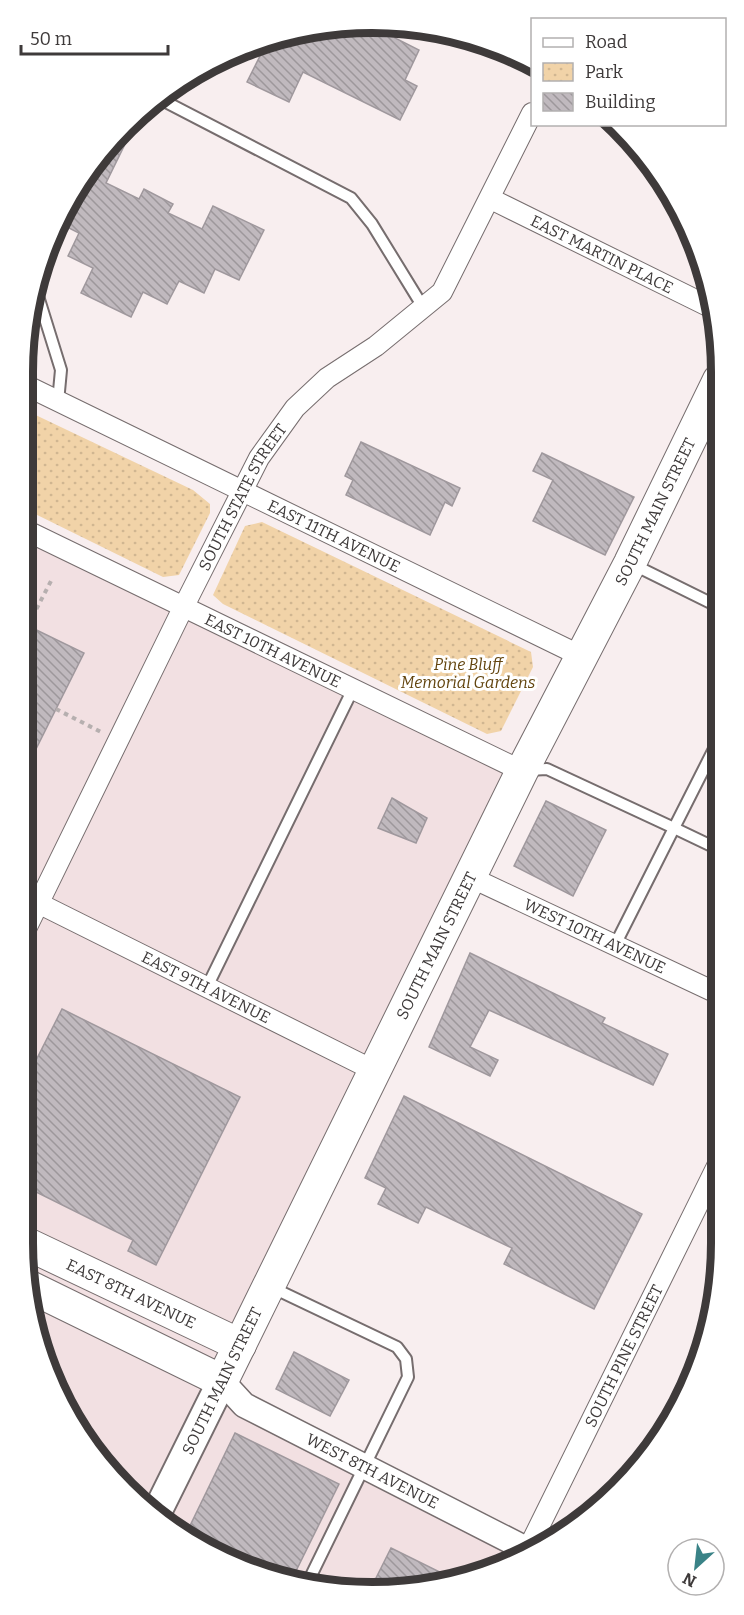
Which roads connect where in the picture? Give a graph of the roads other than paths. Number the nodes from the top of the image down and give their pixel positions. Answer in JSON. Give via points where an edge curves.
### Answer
{"nodes":[{"id":1,"x":167,"y":102,"type":"edge"},
{"id":2,"x":531,"y":115,"type":"edge"},
{"id":3,"x":491,"y":199,"type":"junction"},
{"id":4,"x":40,"y":304,"type":"edge"},
{"id":5,"x":704,"y":304,"type":"edge"},
{"id":6,"x":423,"y":307,"type":"junction"},
{"id":7,"x":33,"y":390,"type":"edge"},
{"id":8,"x":711,"y":396,"type":"edge"},
{"id":9,"x":58,"y":402,"type":"junction"},
{"id":10,"x":243,"y":492,"type":"junction"},
{"id":11,"x":33,"y":534,"type":"edge"},
{"id":12,"x":630,"y":563,"type":"junction"},
{"id":13,"x":711,"y":603,"type":"edge"},
{"id":14,"x":183,"y":608,"type":"junction"},
{"id":15,"x":581,"y":656,"type":"junction"},
{"id":16,"x":353,"y":689,"type":"junction"},
{"id":17,"x":711,"y":755,"type":"edge"},
{"id":18,"x":522,"y":771,"type":"junction"},
{"id":19,"x":674,"y":828,"type":"junction"},
{"id":20,"x":711,"y":846,"type":"edge"},
{"id":21,"x":470,"y":877,"type":"junction"},
{"id":22,"x":38,"y":903,"type":"junction"},
{"id":23,"x":33,"y":913,"type":"edge"},
{"id":24,"x":615,"y":945,"type":"junction"},
{"id":25,"x":207,"y":987,"type":"junction"},
{"id":26,"x":711,"y":990,"type":"edge"},
{"id":27,"x":375,"y":1071,"type":"junction"},
{"id":28,"x":711,"y":1178,"type":"edge"},
{"id":29,"x":33,"y":1247,"type":"edge"},
{"id":30,"x":269,"y":1286,"type":"junction"},
{"id":31,"x":37,"y":1290,"type":"edge"},
{"id":32,"x":240,"y":1345,"type":"junction"},
{"id":33,"x":222,"y":1381,"type":"junction"},
{"id":34,"x":362,"y":1467,"type":"junction"},
{"id":35,"x":160,"y":1507,"type":"edge"},
{"id":36,"x":533,"y":1542,"type":"edge"},
{"id":37,"x":521,"y":1547,"type":"edge"},
{"id":38,"x":311,"y":1576,"type":"edge"}],
"edges":[{"from":1,"to":6,"type":"lane","via":[[351,198],[372,224]]},
{"from":2,"to":3,"type":"street","name":"SOUTH STATE STREET"},
{"from":3,"to":5,"type":"street","name":"EAST MARTIN PLACE"},
{"from":3,"to":6,"type":"street","name":"SOUTH STATE STREET","via":[[442,292]]},
{"from":4,"to":9,"type":"lane","via":[[61,370]]},
{"from":6,"to":10,"type":"street","name":"SOUTH STATE STREET","via":[[376,346],[327,378],[295,408],[259,458]]},
{"from":7,"to":9,"type":"street","name":"EAST 11TH AVENUE"},
{"from":8,"to":12,"type":"main road","name":"SOUTH MAIN STREET"},
{"from":9,"to":10,"type":"street","name":"EAST 11TH AVENUE"},
{"from":10,"to":14,"type":"street","name":"SOUTH STATE STREET"},
{"from":10,"to":15,"type":"street","name":"EAST 11TH AVENUE"},
{"from":11,"to":14,"type":"street","name":"EAST 10TH AVENUE"},
{"from":12,"to":13,"type":"lane"},
{"from":12,"to":15,"type":"main road","name":"SOUTH MAIN STREET"},
{"from":14,"to":16,"type":"street","name":"EAST 10TH AVENUE"},
{"from":14,"to":22,"type":"street","name":"SOUTH STATE STREET"},
{"from":15,"to":18,"type":"main road","name":"SOUTH MAIN STREET"},
{"from":16,"to":18,"type":"street","name":"EAST 10TH AVENUE"},
{"from":16,"to":25,"type":"lane"},
{"from":17,"to":19,"type":"lane"},
{"from":18,"to":19,"type":"lane","via":[[547,769]]},
{"from":18,"to":21,"type":"main road","name":"SOUTH MAIN STREET"},
{"from":19,"to":20,"type":"lane"},
{"from":19,"to":24,"type":"lane"},
{"from":21,"to":24,"type":"street","name":"WEST 10TH AVENUE"},
{"from":21,"to":27,"type":"main road","name":"SOUTH MAIN STREET"},
{"from":22,"to":23,"type":"street","name":"SOUTH STATE STREET"},
{"from":22,"to":25,"type":"street","name":"EAST 9TH AVENUE"},
{"from":24,"to":26,"type":"street","name":"WEST 10TH AVENUE"},
{"from":25,"to":27,"type":"street","name":"EAST 9TH AVENUE"},
{"from":27,"to":30,"type":"main road","name":"SOUTH MAIN STREET"},
{"from":28,"to":36,"type":"street","name":"SOUTH PINE STREET"},
{"from":29,"to":32,"type":"main road","name":"EAST 8TH AVENUE"},
{"from":30,"to":32,"type":"main road","name":"SOUTH MAIN STREET"},
{"from":30,"to":34,"type":"lane","via":[[397,1347],[406,1359],[408,1377]]},
{"from":31,"to":33,"type":"main road"},
{"from":32,"to":33,"type":"main road","name":"SOUTH MAIN STREET"},
{"from":33,"to":34,"type":"street","name":"WEST 8TH AVENUE","via":[[244,1405]]},
{"from":33,"to":35,"type":"main road","name":"SOUTH MAIN STREET"},
{"from":34,"to":37,"type":"street","name":"WEST 8TH AVENUE"},
{"from":34,"to":38,"type":"lane"}]}
